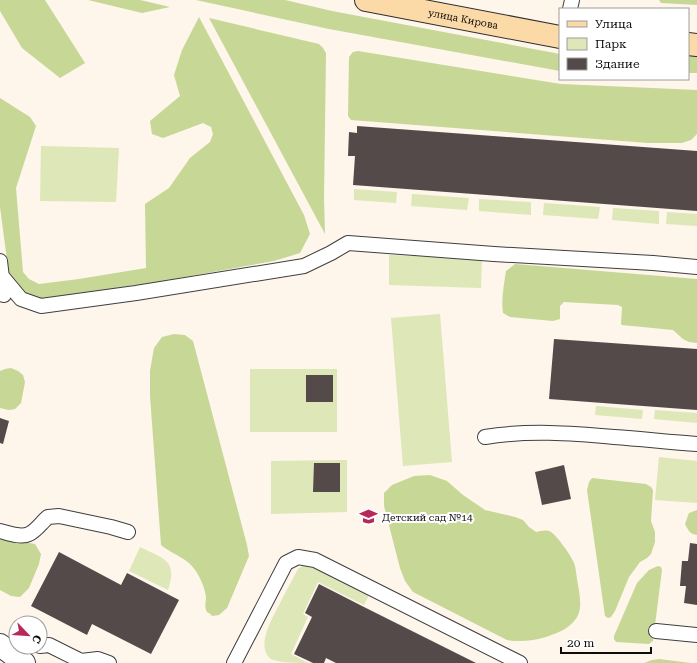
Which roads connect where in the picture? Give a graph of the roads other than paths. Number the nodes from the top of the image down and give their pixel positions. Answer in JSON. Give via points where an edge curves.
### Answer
{"nodes":[{"id":1,"x":366,"y":0,"type":"edge"},
{"id":2,"x":559,"y":37,"type":"edge"},
{"id":3,"x":0,"y":261,"type":"edge"},
{"id":4,"x":697,"y":266,"type":"edge"},
{"id":5,"x":1,"y":275,"type":"junction"},
{"id":6,"x":0,"y":294,"type":"edge"},
{"id":7,"x":485,"y":437,"type":"dead end"},
{"id":8,"x":697,"y":444,"type":"edge"},
{"id":9,"x":0,"y":531,"type":"edge"},
{"id":10,"x":128,"y":532,"type":"dead end"},
{"id":11,"x":656,"y":631,"type":"dead end"},
{"id":12,"x":697,"y":635,"type":"edge"},
{"id":13,"x":0,"y":644,"type":"edge"},
{"id":14,"x":48,"y":645,"type":"edge"},
{"id":15,"x":21,"y":660,"type":"edge"},
{"id":16,"x":109,"y":663,"type":"edge"},
{"id":17,"x":234,"y":663,"type":"edge"},
{"id":18,"x":520,"y":663,"type":"edge"}],
"edges":[{"from":1,"to":2,"type":"main road","name":"улица Кирова"},
{"from":3,"to":5,"type":"lane"},
{"from":4,"to":5,"type":"lane","via":[[348,243],[304,266],[41,306],[21,299]]},
{"from":5,"to":6,"type":"lane","via":[[4,295]]},
{"from":7,"to":8,"type":"lane","via":[[515,433],[578,434]]},
{"from":9,"to":10,"type":"lane","via":[[20,536],[28,535],[48,516],[59,516]]},
{"from":11,"to":12,"type":"lane"},
{"from":13,"to":15,"type":"street"},
{"from":14,"to":16,"type":"lane","via":[[81,661],[98,659]]},
{"from":17,"to":18,"type":"lane","via":[[286,563],[298,557],[315,560]]}]}
